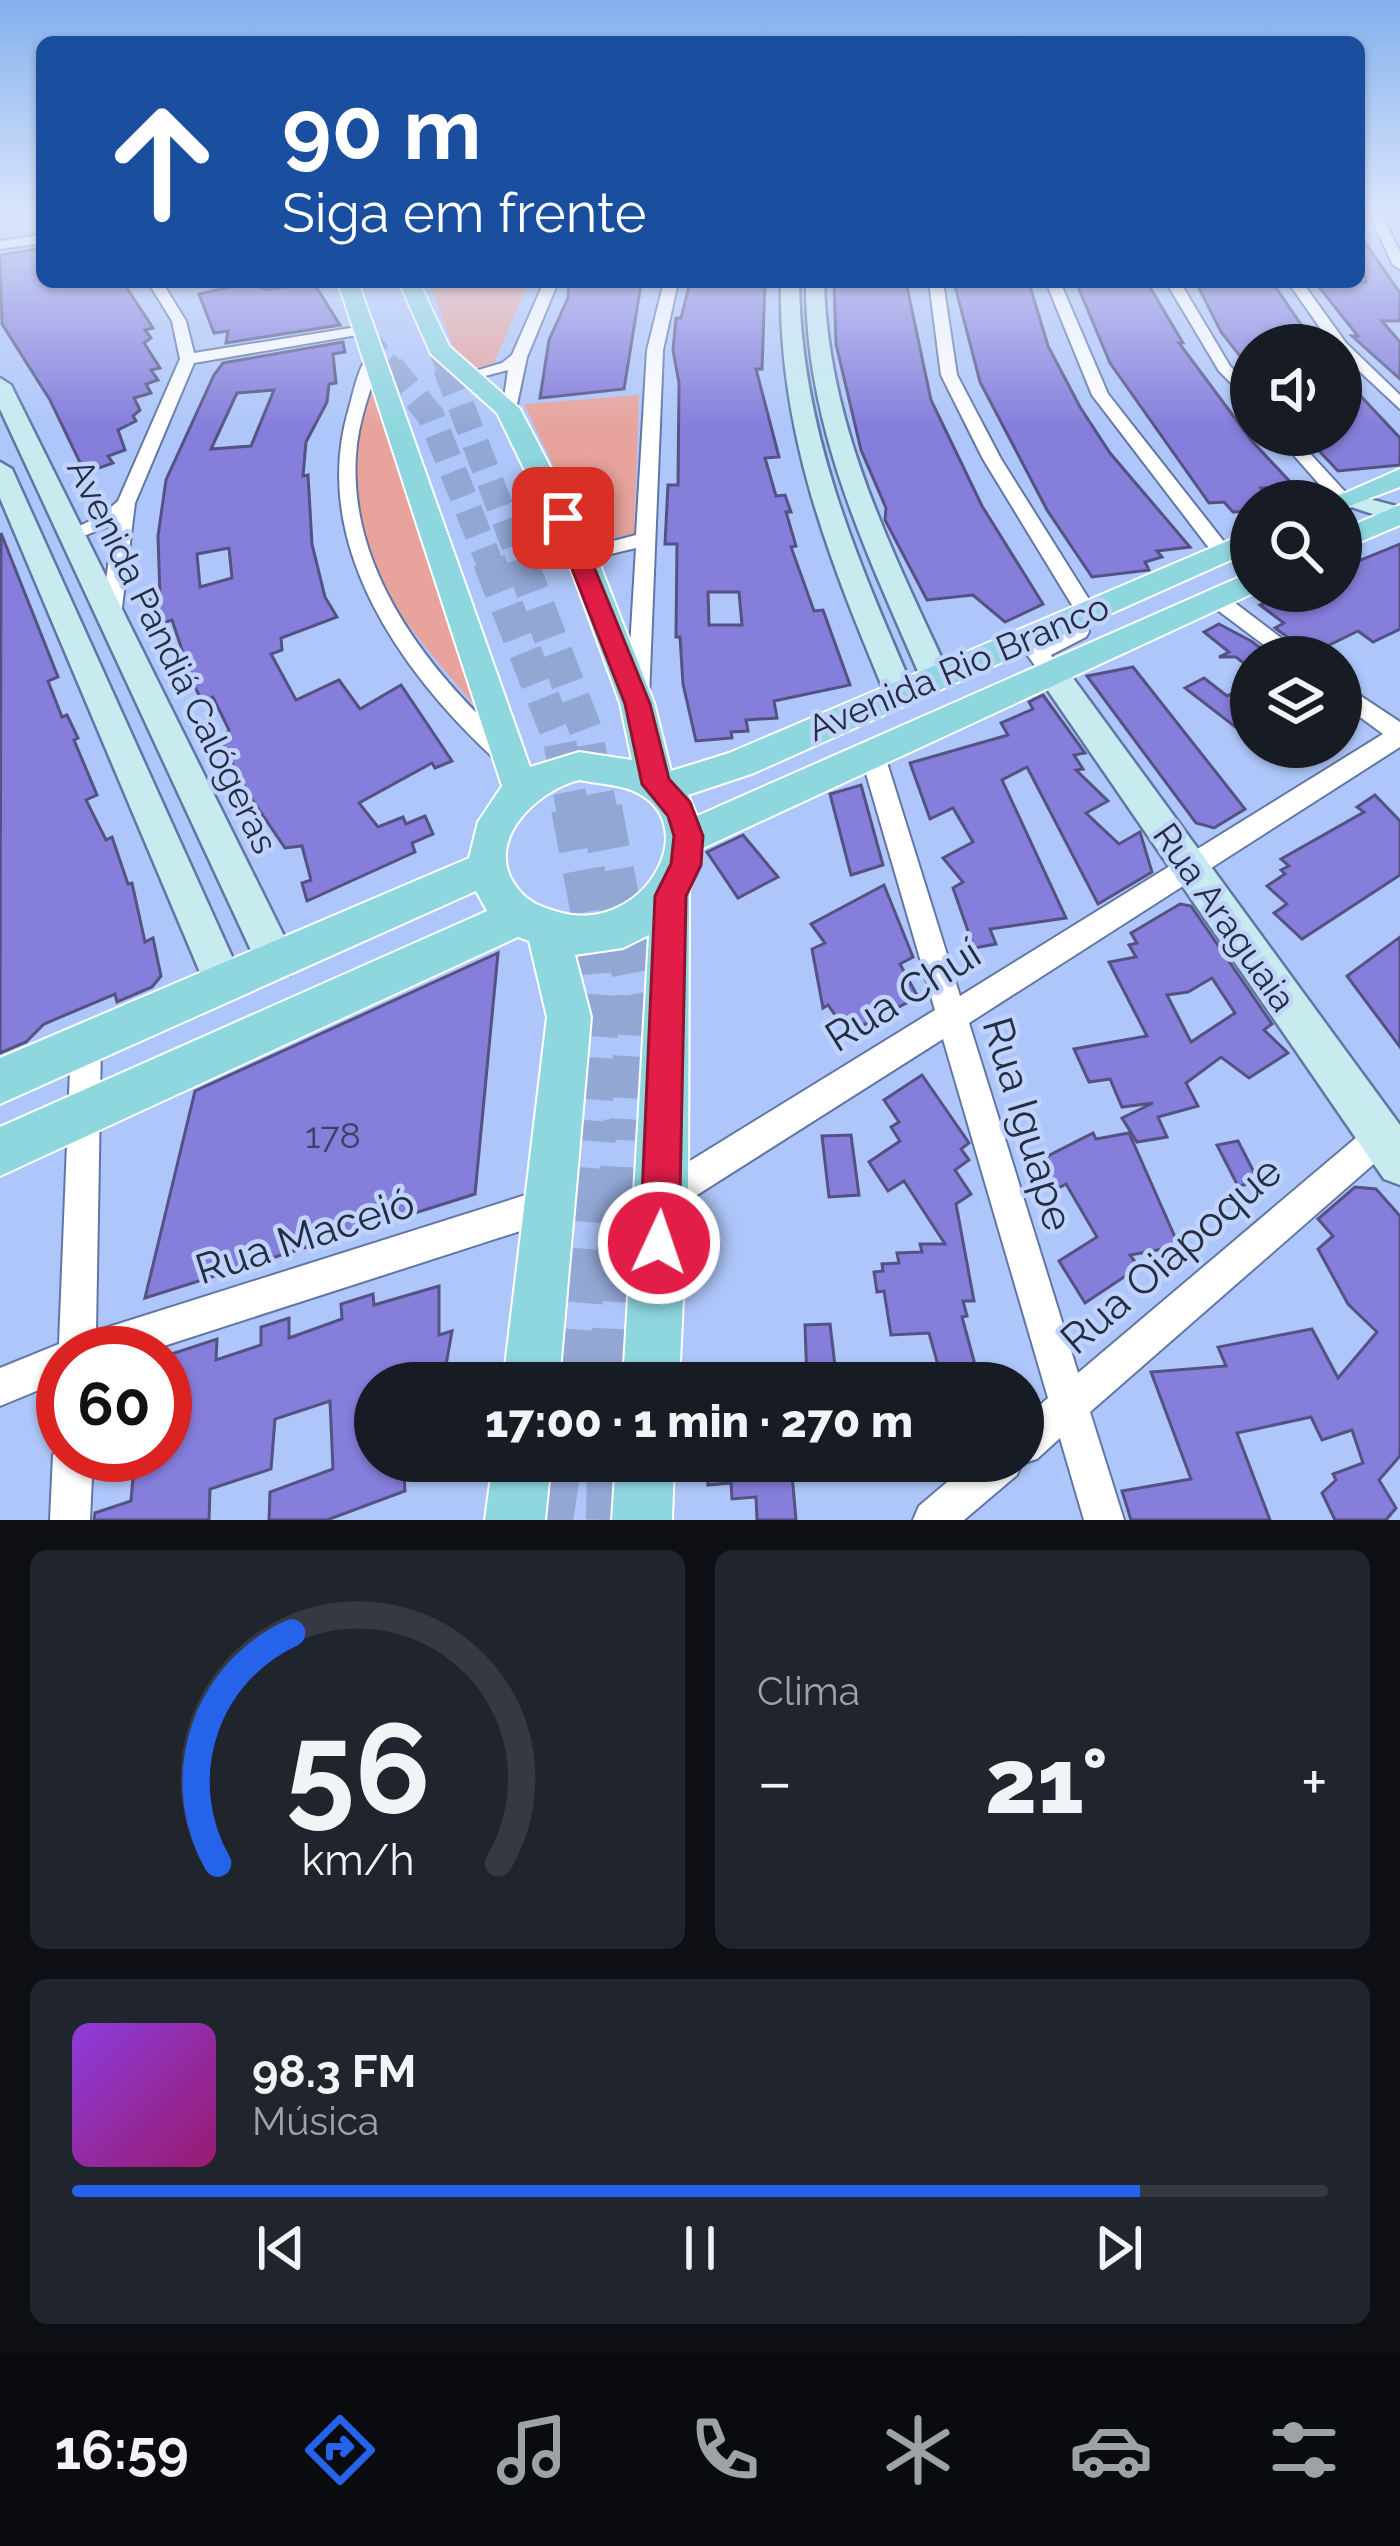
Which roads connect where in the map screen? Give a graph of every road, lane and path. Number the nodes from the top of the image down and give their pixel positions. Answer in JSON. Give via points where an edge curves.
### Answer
{"nodes":[{"id":1,"x":159,"y":288,"type":"edge"},
{"id":2,"x":350,"y":288,"type":"edge"},
{"id":3,"x":412,"y":288,"type":"edge"},
{"id":4,"x":548,"y":288,"type":"edge"},
{"id":5,"x":670,"y":288,"type":"edge"},
{"id":6,"x":790,"y":288,"type":"edge"},
{"id":7,"x":815,"y":288,"type":"edge"},
{"id":8,"x":936,"y":288,"type":"edge"},
{"id":9,"x":1055,"y":288,"type":"edge"},
{"id":10,"x":1177,"y":288,"type":"edge"},
{"id":11,"x":1299,"y":288,"type":"edge"},
{"id":12,"x":1325,"y":324,"type":"edge"},
{"id":13,"x":787,"y":330,"type":"junction"},
{"id":14,"x":815,"y":332,"type":"junction"},
{"id":15,"x":368,"y":343,"type":"junction"},
{"id":16,"x":519,"y":357,"type":"junction"},
{"id":17,"x":188,"y":359,"type":"junction"},
{"id":18,"x":1362,"y":367,"type":"edge"},
{"id":19,"x":1230,"y":375,"type":"edge"},
{"id":20,"x":466,"y":376,"type":"junction"},
{"id":21,"x":0,"y":385,"type":"edge"},
{"id":22,"x":1400,"y":404,"type":"edge"},
{"id":23,"x":508,"y":409,"type":"junction"},
{"id":24,"x":1302,"y":456,"type":"edge"},
{"id":25,"x":809,"y":460,"type":"junction"},
{"id":26,"x":842,"y":460,"type":"junction"},
{"id":27,"x":37,"y":462,"type":"junction"},
{"id":28,"x":1,"y":471,"type":"edge"},
{"id":29,"x":1400,"y":477,"type":"edge"},
{"id":30,"x":1324,"y":480,"type":"edge"},
{"id":31,"x":1362,"y":493,"type":"edge"},
{"id":32,"x":126,"y":503,"type":"junction"},
{"id":33,"x":1362,"y":505,"type":"edge"},
{"id":34,"x":1400,"y":514,"type":"edge"},
{"id":35,"x":1362,"y":531,"type":"edge"},
{"id":36,"x":71,"y":535,"type":"junction"},
{"id":37,"x":1230,"y":538,"type":"edge"},
{"id":38,"x":647,"y":539,"type":"junction"},
{"id":39,"x":1230,"y":549,"type":"edge"},
{"id":40,"x":581,"y":555,"type":"junction"},
{"id":41,"x":1230,"y":591,"type":"edge"},
{"id":42,"x":1215,"y":598,"type":"junction"},
{"id":43,"x":110,"y":615,"type":"junction"},
{"id":44,"x":1081,"y":615,"type":"junction"},
{"id":45,"x":1267,"y":636,"type":"edge"},
{"id":46,"x":1051,"y":670,"type":"junction"},
{"id":47,"x":935,"y":676,"type":"junction"},
{"id":48,"x":899,"y":691,"type":"junction"},
{"id":49,"x":638,"y":704,"type":"junction"},
{"id":50,"x":1362,"y":707,"type":"edge"},
{"id":51,"x":1400,"y":735,"type":"edge"},
{"id":52,"x":872,"y":753,"type":"junction"},
{"id":53,"x":178,"y":759,"type":"junction"},
{"id":54,"x":514,"y":772,"type":"junction"},
{"id":55,"x":135,"y":778,"type":"junction"},
{"id":56,"x":659,"y":786,"type":"junction"},
{"id":57,"x":688,"y":836,"type":"junction"},
{"id":58,"x":487,"y":868,"type":"junction"},
{"id":59,"x":1192,"y":873,"type":"junction"},
{"id":60,"x":671,"y":896,"type":"junction"},
{"id":61,"x":533,"y":925,"type":"junction"},
{"id":62,"x":276,"y":961,"type":"junction"},
{"id":63,"x":224,"y":982,"type":"junction"},
{"id":64,"x":951,"y":1013,"type":"junction"},
{"id":65,"x":86,"y":1045,"type":"junction"},
{"id":66,"x":0,"y":1081,"type":"edge"},
{"id":67,"x":87,"y":1112,"type":"junction"},
{"id":68,"x":1391,"y":1150,"type":"edge"},
{"id":69,"x":0,"y":1152,"type":"edge"},
{"id":70,"x":662,"y":1196,"type":"junction"},
{"id":71,"x":551,"y":1204,"type":"junction"},
{"id":72,"x":82,"y":1326,"type":"edge"},
{"id":73,"x":166,"y":1326,"type":"edge"},
{"id":74,"x":533,"y":1362,"type":"edge"},
{"id":75,"x":651,"y":1362,"type":"edge"},
{"id":76,"x":36,"y":1372,"type":"edge"},
{"id":77,"x":0,"y":1387,"type":"edge"},
{"id":78,"x":1070,"y":1406,"type":"junction"},
{"id":79,"x":1044,"y":1427,"type":"edge"},
{"id":80,"x":72,"y":1482,"type":"edge"},
{"id":81,"x":520,"y":1482,"type":"edge"},
{"id":82,"x":645,"y":1482,"type":"edge"},
{"id":83,"x":978,"y":1482,"type":"edge"},
{"id":84,"x":70,"y":1520,"type":"edge"},
{"id":85,"x":515,"y":1520,"type":"edge"},
{"id":86,"x":642,"y":1520,"type":"edge"},
{"id":87,"x":933,"y":1520,"type":"edge"},
{"id":88,"x":1104,"y":1520,"type":"edge"}],
"edges":[{"from":1,"to":17,"type":"street","via":[[179,321]]},
{"from":2,"to":15,"type":"main road"},
{"from":3,"to":20,"type":"main road","via":[[440,349]]},
{"from":4,"to":16,"type":"street"},
{"from":5,"to":38,"type":"street","via":[[655,350]]},
{"from":6,"to":13,"type":"street"},
{"from":7,"to":14,"type":"street"},
{"from":8,"to":44,"type":"street","via":[[949,375]]},
{"from":9,"to":37,"type":"street","via":[[1100,395]]},
{"from":10,"to":19,"type":"street"},
{"from":11,"to":12,"type":"street"},
{"from":13,"to":14,"type":"street"},
{"from":13,"to":25,"type":"street"},
{"from":14,"to":26,"type":"street"},
{"from":15,"to":17,"type":"street"},
{"from":15,"to":54,"type":"main road"},
{"from":15,"to":54,"type":"street","via":[[347,455],[352,527],[377,598]]},
{"from":16,"to":20,"type":"street"},
{"from":16,"to":23,"type":"street"},
{"from":17,"to":32,"type":"street"},
{"from":18,"to":22,"type":"street"},
{"from":20,"to":23,"type":"main road"},
{"from":21,"to":27,"type":"street","name":"Avenida Pandiá Calógeras"},
{"from":23,"to":40,"type":"main road"},
{"from":24,"to":30,"type":"street"},
{"from":25,"to":26,"type":"street"},
{"from":25,"to":48,"type":"street","via":[[818,500]]},
{"from":26,"to":47,"type":"street"},
{"from":27,"to":28,"type":"street"},
{"from":27,"to":36,"type":"street","name":"Avenida Pandiá Calógeras"},
{"from":28,"to":55,"type":"street","name":"Avenida Pandiá Calógeras"},
{"from":29,"to":31,"type":"main road"},
{"from":32,"to":36,"type":"street"},
{"from":32,"to":43,"type":"street"},
{"from":33,"to":34,"type":"street"},
{"from":34,"to":35,"type":"main road"},
{"from":36,"to":43,"type":"street","name":"Avenida Pandiá Calógeras"},
{"from":38,"to":40,"type":"street"},
{"from":38,"to":49,"type":"street"},
{"from":39,"to":44,"type":"main road","name":"Avenida Rio Branco"},
{"from":40,"to":49,"type":"main road"},
{"from":41,"to":42,"type":"main road","name":"Avenida Rio Branco"},
{"from":42,"to":45,"type":"street"},
{"from":42,"to":46,"type":"main road","name":"Avenida Rio Branco"},
{"from":43,"to":53,"type":"street","name":"Avenida Pandiá Calógeras"},
{"from":44,"to":46,"type":"street","via":[[1078,632],[1037,652]]},
{"from":44,"to":47,"type":"main road","name":"Avenida Rio Branco"},
{"from":46,"to":52,"type":"main road","name":"Avenida Rio Branco"},
{"from":46,"to":59,"type":"street","name":"Rua Araguaia"},
{"from":47,"to":48,"type":"main road","name":"Avenida Rio Branco"},
{"from":48,"to":56,"type":"main road","name":"Avenida Rio Branco","via":[[741,763]]},
{"from":49,"to":56,"type":"main road"},
{"from":50,"to":51,"type":"street"},
{"from":51,"to":59,"type":"street","name":"Rua Chuí"},
{"from":52,"to":57,"type":"main road","name":"Avenida Rio Branco"},
{"from":52,"to":64,"type":"street","name":"Rua Iguape"},
{"from":53,"to":55,"type":"street"},
{"from":53,"to":62,"type":"street","name":"Avenida Pandiá Calógeras"},
{"from":54,"to":56,"type":"main road","via":[[610,766]]},
{"from":54,"to":58,"type":"main road"},
{"from":55,"to":63,"type":"street","name":"Avenida Pandiá Calógeras"},
{"from":56,"to":57,"type":"main road","via":[[680,810]]},
{"from":57,"to":60,"type":"main road"},
{"from":58,"to":61,"type":"main road","via":[[497,895]]},
{"from":58,"to":62,"type":"main road"},
{"from":59,"to":64,"type":"street","name":"Rua Chuí"},
{"from":59,"to":68,"type":"street","name":"Rua Araguaia"},
{"from":60,"to":61,"type":"main road","via":[[618,931],[583,937]]},
{"from":60,"to":70,"type":"main road"},
{"from":61,"to":67,"type":"main road"},
{"from":61,"to":71,"type":"main road","via":[[569,1017]]},
{"from":62,"to":63,"type":"main road"},
{"from":63,"to":65,"type":"main road"},
{"from":64,"to":70,"type":"street","name":"Rua Chuí"},
{"from":64,"to":78,"type":"street","name":"Rua Iguape"},
{"from":65,"to":66,"type":"main road"},
{"from":65,"to":67,"type":"street"},
{"from":67,"to":69,"type":"main road"},
{"from":67,"to":72,"type":"street"},
{"from":68,"to":78,"type":"street","name":"Rua Oiapoque"},
{"from":70,"to":75,"type":"main road"},
{"from":71,"to":73,"type":"street","name":"Rua Maceió"},
{"from":71,"to":74,"type":"main road"},
{"from":76,"to":77,"type":"street"},
{"from":78,"to":79,"type":"street","name":"Rua Oiapoque"},
{"from":78,"to":88,"type":"street","name":"Rua Iguape"},
{"from":80,"to":84,"type":"street"},
{"from":81,"to":85,"type":"main road"},
{"from":82,"to":86,"type":"main road"},
{"from":83,"to":87,"type":"street"}]}
